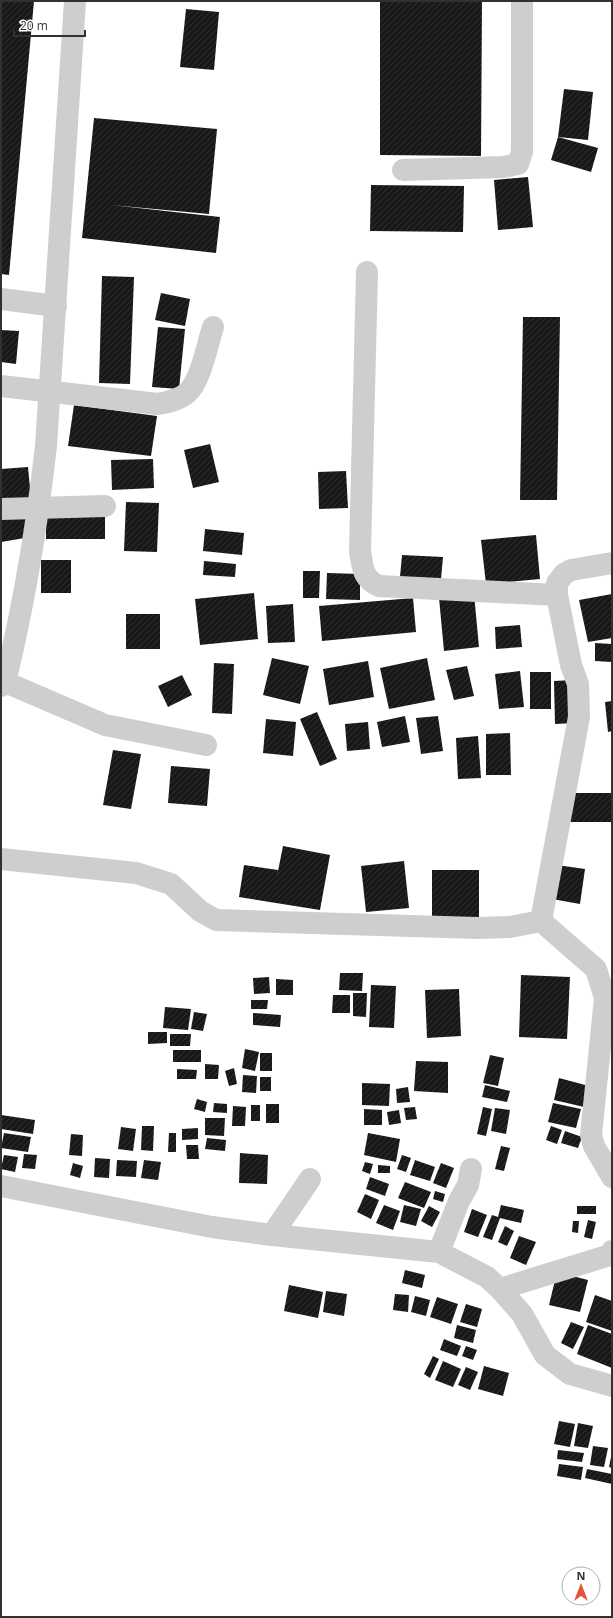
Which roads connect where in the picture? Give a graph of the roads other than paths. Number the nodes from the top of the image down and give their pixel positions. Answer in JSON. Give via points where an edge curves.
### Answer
{"nodes":[{"id":1,"x":76,"y":1,"type":"edge"},
{"id":2,"x":522,"y":1,"type":"edge"},
{"id":3,"x":404,"y":170,"type":"dead end"},
{"id":4,"x":367,"y":272,"type":"dead end"},
{"id":5,"x":1,"y":299,"type":"edge"},
{"id":6,"x":56,"y":306,"type":"junction"},
{"id":7,"x":213,"y":327,"type":"dead end"},
{"id":8,"x":1,"y":386,"type":"edge"},
{"id":9,"x":48,"y":390,"type":"junction"},
{"id":10,"x":105,"y":506,"type":"dead end"},
{"id":11,"x":1,"y":509,"type":"edge"},
{"id":12,"x":38,"y":509,"type":"junction"},
{"id":13,"x":612,"y":563,"type":"edge"},
{"id":14,"x":557,"y":595,"type":"junction"},
{"id":15,"x":3,"y":684,"type":"edge"},
{"id":16,"x":206,"y":745,"type":"dead end"},
{"id":17,"x":1,"y":859,"type":"edge"},
{"id":18,"x":541,"y":921,"type":"junction"},
{"id":19,"x":471,"y":1169,"type":"dead end"},
{"id":20,"x":612,"y":1177,"type":"edge"},
{"id":21,"x":310,"y":1179,"type":"dead end"},
{"id":22,"x":1,"y":1186,"type":"edge"},
{"id":23,"x":272,"y":1235,"type":"junction"},
{"id":24,"x":439,"y":1252,"type":"junction"},
{"id":25,"x":612,"y":1252,"type":"edge"},
{"id":26,"x":500,"y":1289,"type":"junction"},
{"id":27,"x":612,"y":1386,"type":"edge"}],
"edges":[{"from":1,"to":6,"type":"street"},
{"from":2,"to":3,"type":"street","via":[[522,152],[518,164],[503,168]]},
{"from":4,"to":14,"type":"street","via":[[360,551],[368,581],[379,586]]},
{"from":5,"to":6,"type":"street"},
{"from":6,"to":9,"type":"street"},
{"from":7,"to":9,"type":"street","via":[[195,382],[187,393],[178,399],[158,404]]},
{"from":8,"to":9,"type":"street"},
{"from":9,"to":12,"type":"street","via":[[46,446]]},
{"from":10,"to":12,"type":"street"},
{"from":11,"to":12,"type":"street"},
{"from":12,"to":15,"type":"street","via":[[17,633]]},
{"from":13,"to":14,"type":"street","via":[[572,570],[564,574],[557,583]]},
{"from":14,"to":18,"type":"street","via":[[578,684],[579,717]]},
{"from":15,"to":16,"type":"street","via":[[105,725]]},
{"from":17,"to":18,"type":"street","via":[[136,874],[171,884],[200,911],[216,920],[476,928],[510,927]]},
{"from":18,"to":20,"type":"street","via":[[596,969],[605,998],[591,1135],[594,1146]]},
{"from":19,"to":24,"type":"street","via":[[468,1185]]},
{"from":21,"to":23,"type":"street"},
{"from":22,"to":23,"type":"street","via":[[212,1227]]},
{"from":23,"to":24,"type":"street"},
{"from":24,"to":26,"type":"street","via":[[487,1277]]},
{"from":25,"to":26,"type":"street","via":[[610,1255]]},
{"from":26,"to":27,"type":"street","via":[[522,1314],[545,1355],[570,1374]]}]}
